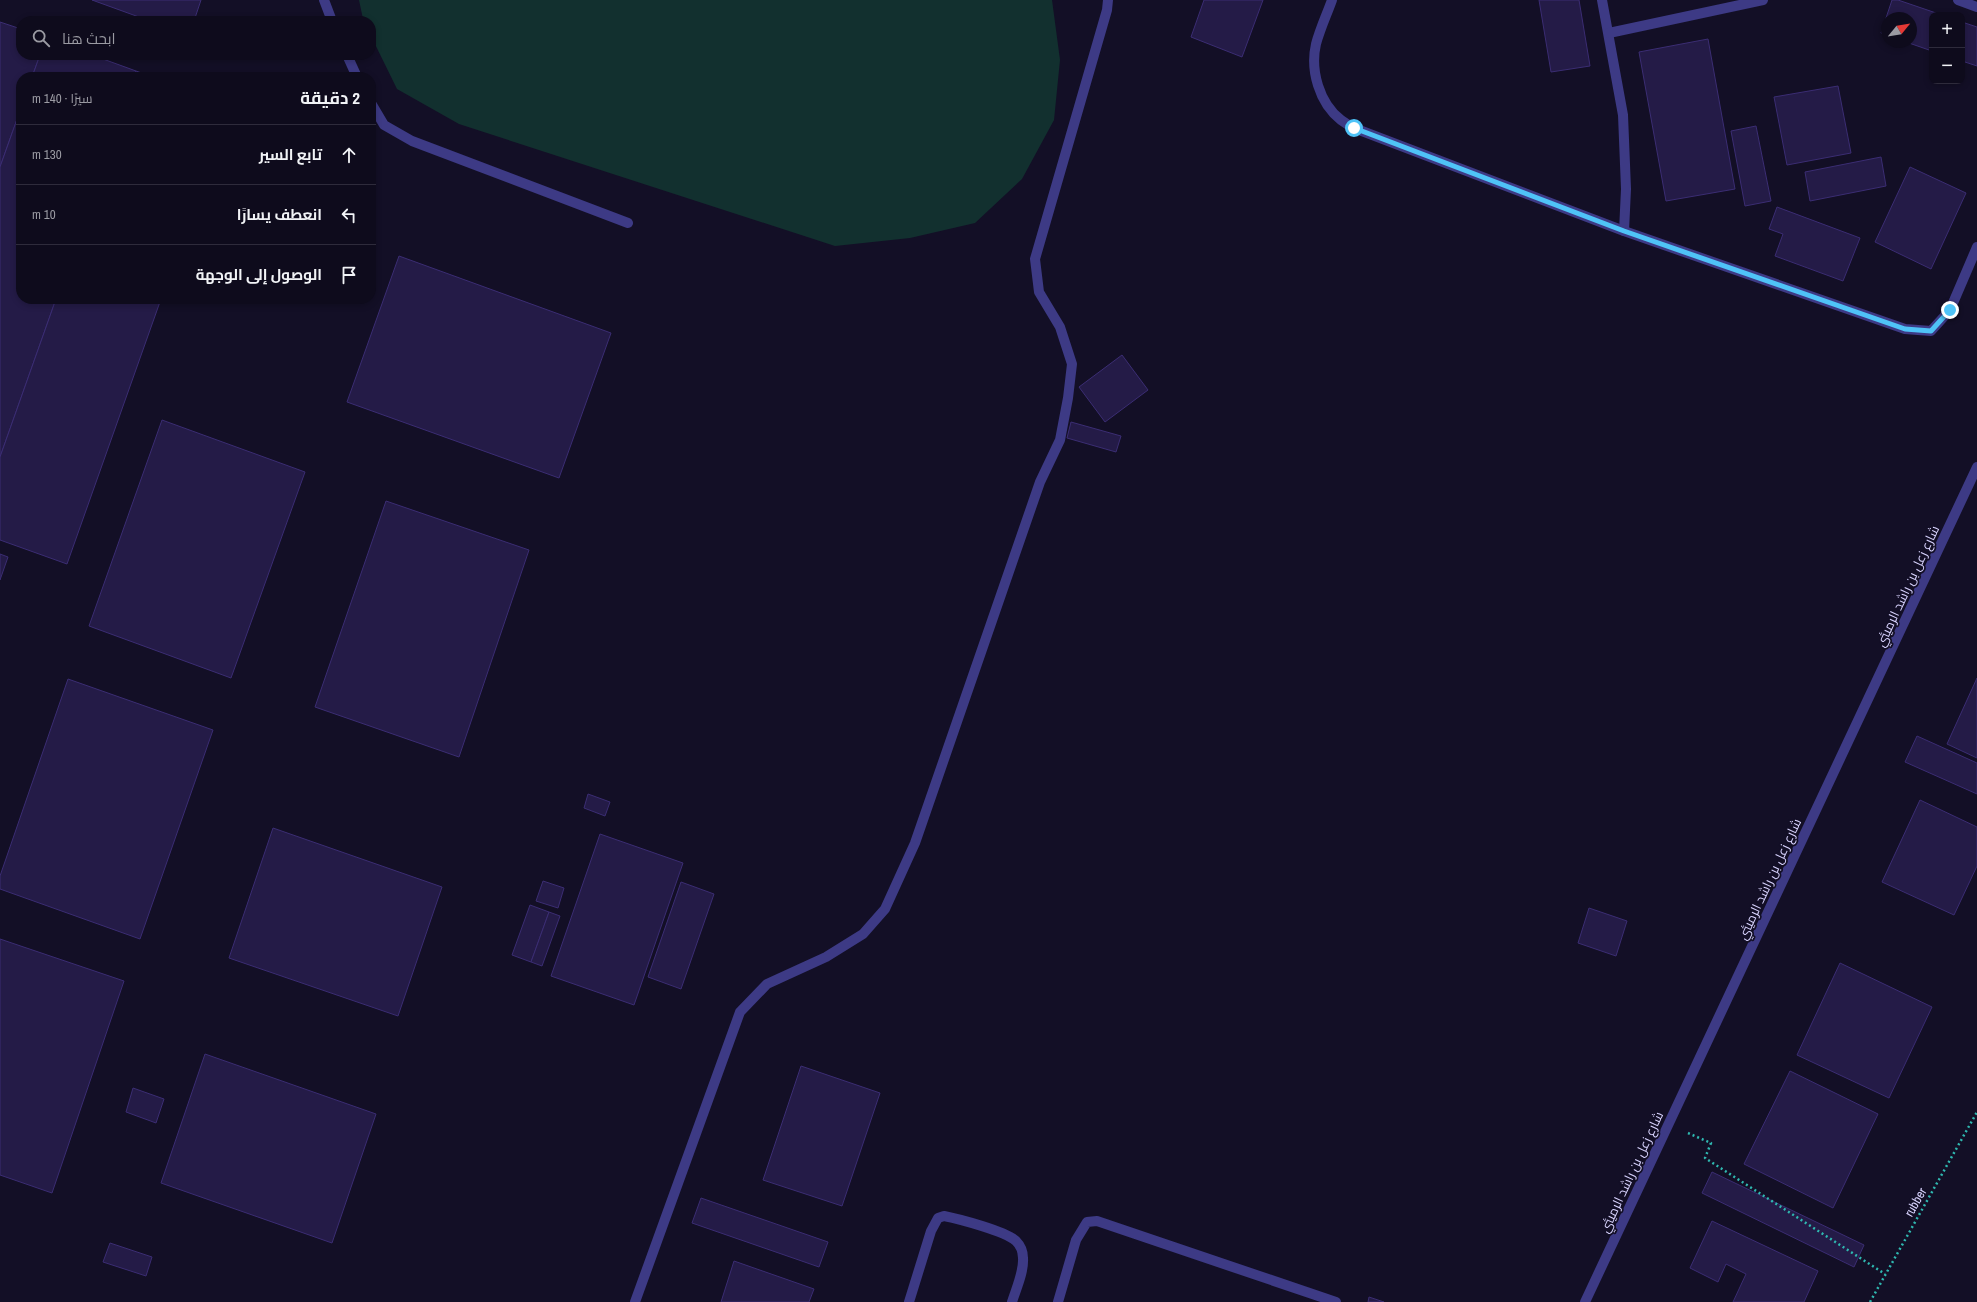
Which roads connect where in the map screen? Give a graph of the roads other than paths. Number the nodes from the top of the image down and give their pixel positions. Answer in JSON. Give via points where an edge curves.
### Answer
{"nodes":[{"id":1,"x":324,"y":0,"type":"edge"},
{"id":2,"x":1108,"y":0,"type":"edge"},
{"id":3,"x":1332,"y":0,"type":"edge"},
{"id":4,"x":1602,"y":0,"type":"edge"},
{"id":5,"x":1763,"y":0,"type":"edge"},
{"id":6,"x":1958,"y":0,"type":"edge"},
{"id":7,"x":1977,"y":7,"type":"edge"},
{"id":8,"x":330,"y":16,"type":"edge"},
{"id":9,"x":1608,"y":33,"type":"junction"},
{"id":10,"x":349,"y":60,"type":"edge"},
{"id":11,"x":355,"y":72,"type":"edge"},
{"id":12,"x":376,"y":111,"type":"edge"},
{"id":13,"x":628,"y":223,"type":"dead end"},
{"id":14,"x":1624,"y":231,"type":"junction"},
{"id":15,"x":1977,"y":247,"type":"edge"},
{"id":16,"x":1977,"y":467,"type":"edge"},
{"id":17,"x":635,"y":1302,"type":"edge"},
{"id":18,"x":909,"y":1302,"type":"edge"},
{"id":19,"x":1012,"y":1302,"type":"edge"},
{"id":20,"x":1058,"y":1302,"type":"edge"},
{"id":21,"x":1336,"y":1302,"type":"edge"},
{"id":22,"x":1585,"y":1302,"type":"edge"}],
"edges":[{"from":1,"to":8,"type":"street"},
{"from":2,"to":17,"type":"street","via":[[1035,259],[1039,292],[1060,328],[1072,364],[1060,440],[1040,482],[915,843],[885,909],[863,934],[826,957],[767,984],[740,1012]]},
{"from":3,"to":14,"type":"street","via":[[1316,44],[1314,61],[1321,93],[1340,120],[1354,128]]},
{"from":4,"to":9,"type":"street"},
{"from":5,"to":9,"type":"street"},
{"from":6,"to":7,"type":"street"},
{"from":9,"to":14,"type":"street","via":[[1623,114],[1626,189]]},
{"from":10,"to":11,"type":"street"},
{"from":12,"to":13,"type":"street","via":[[384,125],[412,141]]},
{"from":14,"to":15,"type":"street","via":[[1905,329],[1931,331],[1950,310]]},
{"from":16,"to":22,"type":"street","name":"شارع زعل بن راشد الرميثي"},
{"from":18,"to":19,"type":"street","via":[[931,1231],[938,1218],[944,1216],[1006,1234],[1021,1248],[1022,1268]]},
{"from":20,"to":21,"type":"street","via":[[1076,1240],[1087,1222],[1097,1221]]}]}
